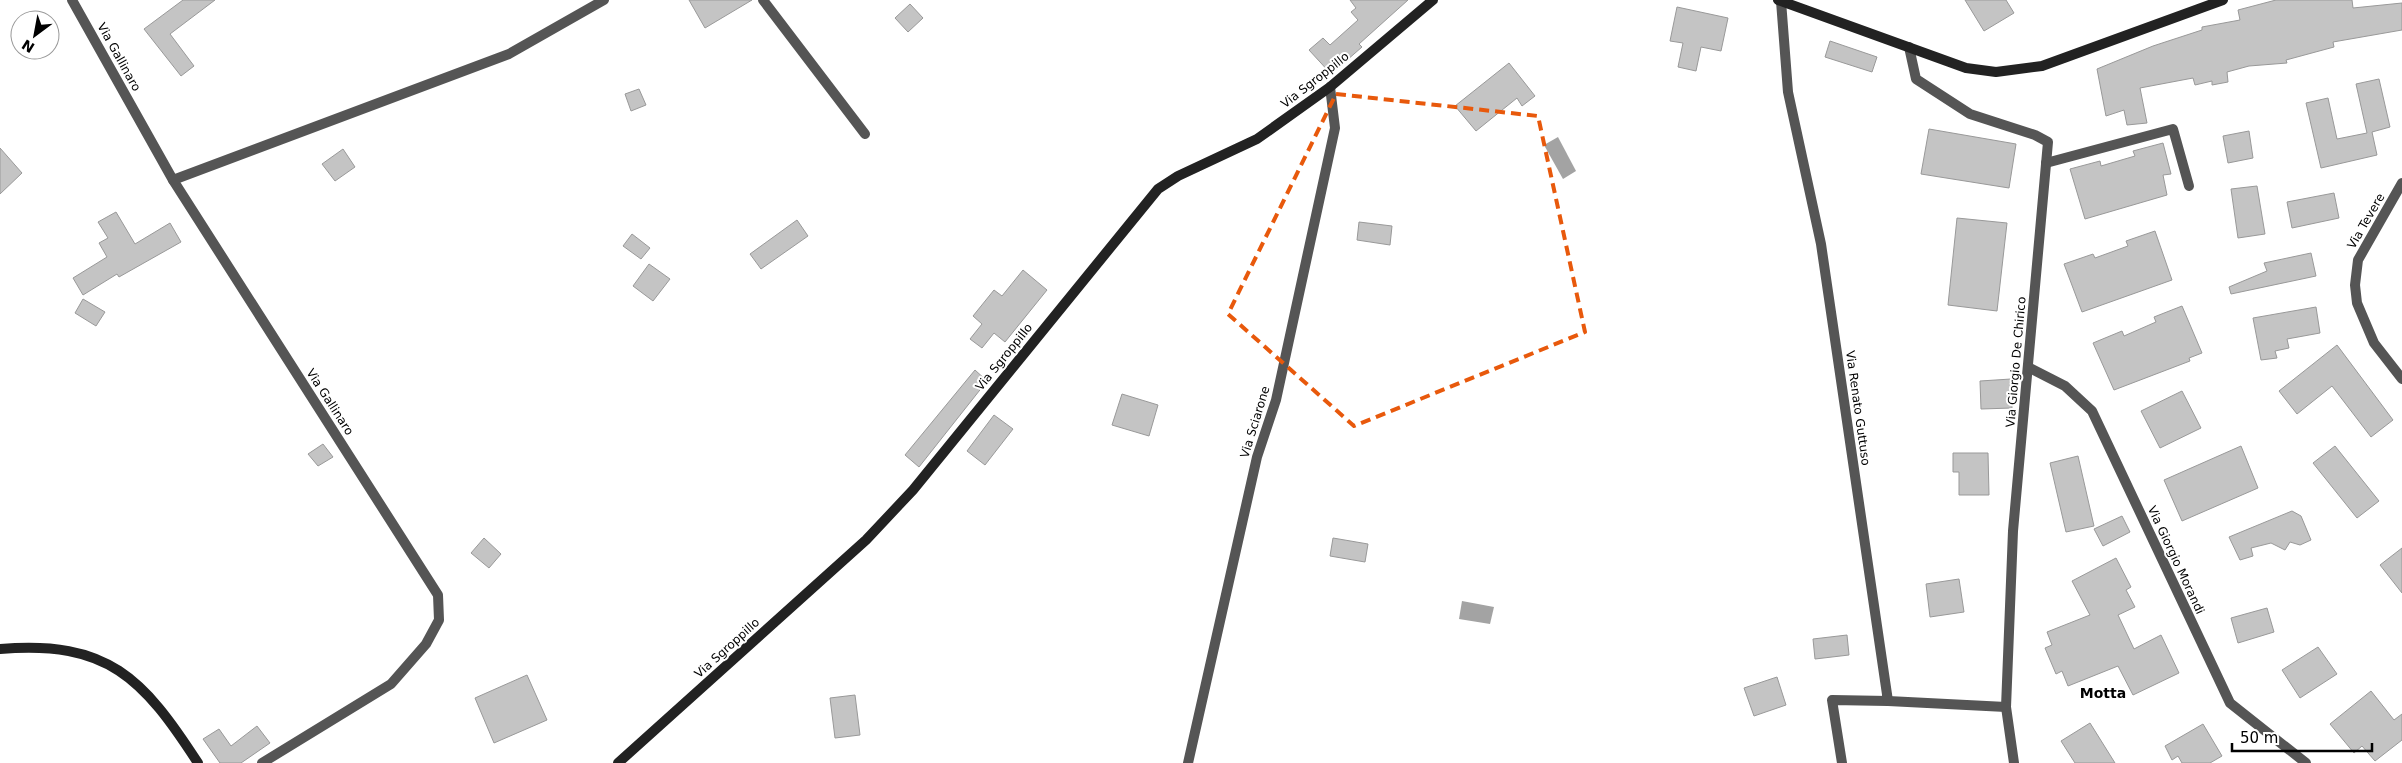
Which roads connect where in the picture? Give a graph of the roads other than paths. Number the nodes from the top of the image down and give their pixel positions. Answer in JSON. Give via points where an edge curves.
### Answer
{"nodes":[{"id":1,"x":72,"y":0,"type":"edge"},
{"id":2,"x":604,"y":0,"type":"edge"},
{"id":3,"x":763,"y":0,"type":"edge"},
{"id":4,"x":1433,"y":0,"type":"edge"},
{"id":5,"x":1780,"y":0,"type":"edge"},
{"id":6,"x":2223,"y":0,"type":"edge"},
{"id":7,"x":1909,"y":47,"type":"junction"},
{"id":8,"x":1330,"y":87,"type":"junction"},
{"id":9,"x":865,"y":134,"type":"dead end"},
{"id":10,"x":2046,"y":163,"type":"junction"},
{"id":11,"x":174,"y":180,"type":"junction"},
{"id":12,"x":2402,"y":184,"type":"edge"},
{"id":13,"x":2189,"y":186,"type":"dead end"},
{"id":14,"x":2028,"y":367,"type":"junction"},
{"id":15,"x":2402,"y":379,"type":"edge"},
{"id":16,"x":0,"y":650,"type":"edge"},
{"id":17,"x":1888,"y":701,"type":"junction"},
{"id":18,"x":2006,"y":706,"type":"junction"},
{"id":19,"x":198,"y":763,"type":"edge"},
{"id":20,"x":262,"y":763,"type":"edge"},
{"id":21,"x":618,"y":763,"type":"edge"},
{"id":22,"x":1188,"y":763,"type":"edge"},
{"id":23,"x":1842,"y":763,"type":"edge"},
{"id":24,"x":2014,"y":763,"type":"edge"},
{"id":25,"x":2306,"y":763,"type":"edge"}],
"edges":[{"from":1,"to":11,"type":"street","name":"Via Gallinaro"},
{"from":2,"to":11,"type":"street","via":[[508,54]]},
{"from":3,"to":9,"type":"street"},
{"from":4,"to":8,"type":"main road","name":"Via Sgroppillo"},
{"from":5,"to":7,"type":"main road"},
{"from":5,"to":17,"type":"street","name":"Via Renato Guttuso","via":[[1788,92],[1821,244]]},
{"from":6,"to":7,"type":"main road","via":[[2042,66],[2017,70],[1996,72],[1966,68]]},
{"from":7,"to":10,"type":"street","name":"Via Giorgio De Chirico","via":[[1916,79],[1970,114],[2048,142]]},
{"from":8,"to":21,"type":"main road","name":"Via Sgroppillo","via":[[1257,139],[1178,176],[1158,189],[891,515]]},
{"from":8,"to":22,"type":"street","name":"Via Sciarone","via":[[1335,128],[1333,138],[1276,400],[1257,457]]},
{"from":10,"to":13,"type":"street","via":[[2173,129]]},
{"from":10,"to":14,"type":"street","name":"Via Giorgio De Chirico"},
{"from":11,"to":20,"type":"street","name":"Via Gallinaro","via":[[438,595],[440,620],[426,644],[391,684]]},
{"from":12,"to":15,"type":"street","name":"Via Tevere","via":[[2358,260],[2355,285],[2357,303],[2374,343]]},
{"from":14,"to":18,"type":"street","name":"Via Giorgio De Chirico","via":[[2013,531]]},
{"from":14,"to":25,"type":"street","name":"Via Giorgio Morandi","via":[[2065,386],[2092,411],[2230,703]]},
{"from":16,"to":19,"type":"main road","via":[[28,647],[67,650],[97,658],[112,666],[151,696]]},
{"from":17,"to":18,"type":"street"},
{"from":17,"to":23,"type":"street","via":[[1832,700]]},
{"from":18,"to":24,"type":"street","name":"Via Giorgio De Chirico"}]}
